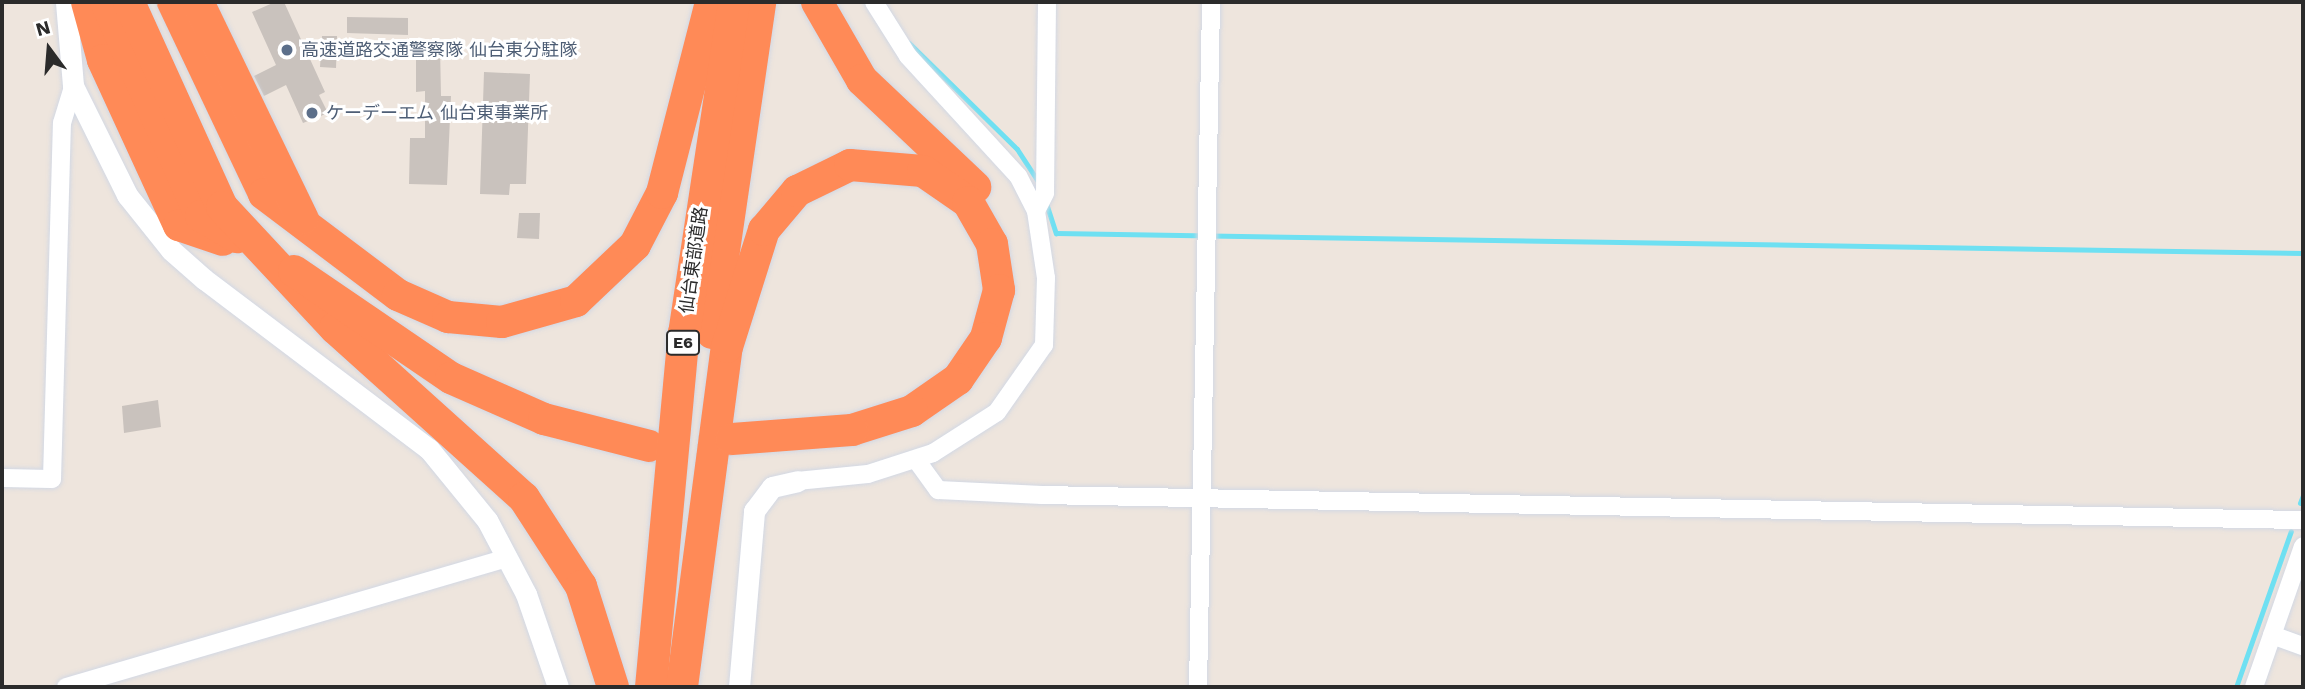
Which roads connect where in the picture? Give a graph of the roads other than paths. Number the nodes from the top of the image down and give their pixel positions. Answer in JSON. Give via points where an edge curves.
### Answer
{"nodes":[{"id":1,"x":66,"y":2,"type":"edge"},
{"id":2,"x":88,"y":2,"type":"edge"},
{"id":3,"x":95,"y":2,"type":"edge"},
{"id":4,"x":106,"y":2,"type":"edge"},
{"id":5,"x":118,"y":2,"type":"edge"},
{"id":6,"x":129,"y":2,"type":"edge"},
{"id":7,"x":143,"y":2,"type":"edge"},
{"id":8,"x":156,"y":2,"type":"edge"},
{"id":9,"x":173,"y":2,"type":"edge"},
{"id":10,"x":186,"y":2,"type":"edge"},
{"id":11,"x":198,"y":2,"type":"edge"},
{"id":12,"x":211,"y":2,"type":"edge"},
{"id":13,"x":712,"y":2,"type":"edge"},
{"id":14,"x":734,"y":2,"type":"edge"},
{"id":15,"x":760,"y":2,"type":"edge"},
{"id":16,"x":817,"y":2,"type":"edge"},
{"id":17,"x":874,"y":2,"type":"edge"},
{"id":18,"x":1047,"y":2,"type":"edge"},
{"id":19,"x":1211,"y":2,"type":"edge"},
{"id":20,"x":73,"y":86,"type":"junction"},
{"id":21,"x":296,"y":180,"type":"junction"},
{"id":22,"x":255,"y":196,"type":"junction"},
{"id":23,"x":1040,"y":203,"type":"junction"},
{"id":24,"x":179,"y":225,"type":"junction"},
{"id":25,"x":309,"y":229,"type":"junction"},
{"id":26,"x":265,"y":253,"type":"junction"},
{"id":27,"x":331,"y":283,"type":"junction"},
{"id":28,"x":650,"y":438,"type":"tunnel mouth"},
{"id":29,"x":917,"y":461,"type":"junction"},
{"id":30,"x":2,"y":478,"type":"edge"},
{"id":31,"x":797,"y":481,"type":"joint"},
{"id":32,"x":1199,"y":497,"type":"junction"},
{"id":33,"x":2303,"y":520,"type":"edge"},
{"id":34,"x":2303,"y":546,"type":"edge"},
{"id":35,"x":507,"y":558,"type":"junction"},
{"id":36,"x":2272,"y":635,"type":"junction"},
{"id":37,"x":2303,"y":646,"type":"edge"},
{"id":38,"x":66,"y":687,"type":"edge"},
{"id":39,"x":558,"y":687,"type":"edge"},
{"id":40,"x":613,"y":687,"type":"edge"},
{"id":41,"x":651,"y":687,"type":"edge"},
{"id":42,"x":680,"y":687,"type":"edge"},
{"id":43,"x":738,"y":687,"type":"edge"},
{"id":44,"x":1198,"y":687,"type":"edge"},
{"id":45,"x":2254,"y":687,"type":"edge"}],
"edges":[{"from":1,"to":20,"type":"street"},
{"from":2,"to":24,"type":"highway","via":[[103,60]]},
{"from":3,"to":26,"type":"highway","via":[[190,220]]},
{"from":4,"to":26,"type":"highway","via":[[201,216]]},
{"from":5,"to":26,"type":"highway","via":[[213,211]]},
{"from":6,"to":26,"type":"highway","via":[[222,207]]},
{"from":7,"to":26,"type":"highway"},
{"from":8,"to":22,"type":"highway"},
{"from":9,"to":22,"type":"highway"},
{"from":10,"to":25,"type":"highway","via":[[274,190]]},
{"from":11,"to":25,"type":"highway"},
{"from":12,"to":21,"type":"highway"},
{"from":13,"to":27,"type":"highway","via":[[662,193],[620,265],[576,301],[502,323],[448,317],[398,295]]},
{"from":14,"to":41,"type":"highway","name":"仙台東部道路","number":"E6","via":[[684,334]]},
{"from":15,"to":42,"type":"highway","name":"仙台東部道路","number":"E6","via":[[718,283]]},
{"from":16,"to":42,"type":"highway","via":[[862,80],[987,200],[1012,258],[1014,305],[986,371],[930,419],[853,446],[730,447],[852,430],[912,411],[958,379],[986,338],[999,290],[992,244],[968,202],[923,171],[850,165],[797,191],[764,230],[727,347]]},
{"from":17,"to":23,"type":"street","via":[[908,56]]},
{"from":18,"to":23,"type":"street"},
{"from":19,"to":32,"type":"street"},
{"from":20,"to":30,"type":"street","via":[[62,123],[52,479]]},
{"from":20,"to":35,"type":"street","via":[[120,183],[171,250],[429,449],[486,520]]},
{"from":21,"to":25,"type":"highway"},
{"from":21,"to":27,"type":"highway"},
{"from":22,"to":25,"type":"highway"},
{"from":22,"to":26,"type":"highway"},
{"from":22,"to":27,"type":"highway"},
{"from":23,"to":29,"type":"street","via":[[1046,278],[1044,345],[997,412]]},
{"from":24,"to":26,"type":"highway"},
{"from":24,"to":27,"type":"highway"},
{"from":25,"to":27,"type":"highway"},
{"from":26,"to":27,"type":"highway"},
{"from":27,"to":28,"type":"highway","via":[[425,346],[505,387]]},
{"from":27,"to":40,"type":"highway","via":[[544,524],[596,620]]},
{"from":29,"to":31,"type":"street"},
{"from":29,"to":32,"type":"street","via":[[938,490]]},
{"from":31,"to":43,"type":"street","via":[[772,487],[754,511]]},
{"from":32,"to":33,"type":"street"},
{"from":32,"to":44,"type":"street"},
{"from":34,"to":36,"type":"street"},
{"from":35,"to":38,"type":"street"},
{"from":35,"to":39,"type":"street"},
{"from":36,"to":37,"type":"street"},
{"from":36,"to":45,"type":"street"}]}
